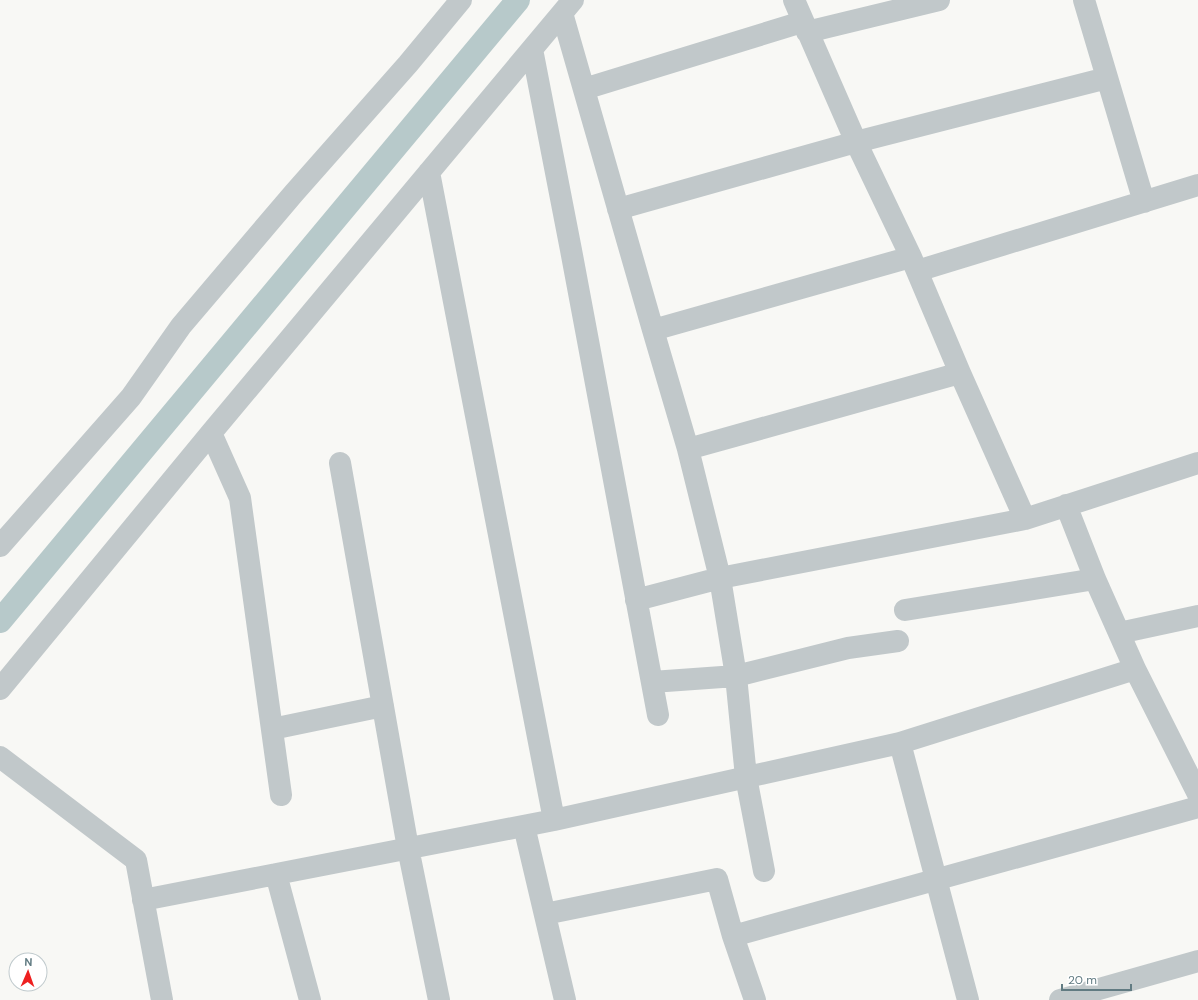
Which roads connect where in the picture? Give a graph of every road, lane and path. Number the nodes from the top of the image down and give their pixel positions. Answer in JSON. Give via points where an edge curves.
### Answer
{"nodes":[{"id":1,"x":461,"y":0,"type":"edge"},
{"id":2,"x":794,"y":0,"type":"edge"},
{"id":3,"x":940,"y":0,"type":"edge"},
{"id":4,"x":1084,"y":0,"type":"edge"},
{"id":5,"x":568,"y":6,"type":"edge"},
{"id":6,"x":805,"y":27,"type":"junction"},
{"id":7,"x":532,"y":49,"type":"junction"},
{"id":8,"x":1107,"y":78,"type":"junction"},
{"id":9,"x":584,"y":89,"type":"junction"},
{"id":10,"x":856,"y":142,"type":"junction"},
{"id":11,"x":429,"y":172,"type":"junction"},
{"id":12,"x":1198,"y":185,"type":"edge"},
{"id":13,"x":1144,"y":202,"type":"junction"},
{"id":14,"x":618,"y":209,"type":"junction"},
{"id":15,"x":914,"y":264,"type":"junction"},
{"id":16,"x":653,"y":330,"type":"junction"},
{"id":17,"x":960,"y":373,"type":"junction"},
{"id":18,"x":211,"y":433,"type":"junction"},
{"id":19,"x":688,"y":449,"type":"junction"},
{"id":20,"x":1198,"y":462,"type":"edge"},
{"id":21,"x":340,"y":463,"type":"dead end"},
{"id":22,"x":1066,"y":505,"type":"junction"},
{"id":23,"x":1025,"y":518,"type":"junction"},
{"id":24,"x":0,"y":546,"type":"edge"},
{"id":25,"x":720,"y":578,"type":"junction"},
{"id":26,"x":1095,"y":579,"type":"junction"},
{"id":27,"x":636,"y":600,"type":"junction"},
{"id":28,"x":905,"y":610,"type":"dead end"},
{"id":29,"x":1198,"y":616,"type":"edge"},
{"id":30,"x":1119,"y":633,"type":"junction"},
{"id":31,"x":898,"y":641,"type":"dead end"},
{"id":32,"x":1135,"y":669,"type":"junction"},
{"id":33,"x":736,"y":676,"type":"junction"},
{"id":34,"x":652,"y":682,"type":"junction"},
{"id":35,"x":0,"y":688,"type":"edge"},
{"id":36,"x":383,"y":706,"type":"junction"},
{"id":37,"x":658,"y":715,"type":"dead end"},
{"id":38,"x":272,"y":729,"type":"junction"},
{"id":39,"x":900,"y":743,"type":"junction"},
{"id":40,"x":0,"y":757,"type":"edge"},
{"id":41,"x":746,"y":777,"type":"junction"},
{"id":42,"x":1198,"y":794,"type":"edge"},
{"id":43,"x":281,"y":795,"type":"dead end"},
{"id":44,"x":1198,"y":807,"type":"edge"},
{"id":45,"x":554,"y":820,"type":"junction"},
{"id":46,"x":524,"y":826,"type":"junction"},
{"id":47,"x":408,"y":848,"type":"junction"},
{"id":48,"x":764,"y":871,"type":"dead end"},
{"id":49,"x":276,"y":874,"type":"junction"},
{"id":50,"x":937,"y":879,"type":"junction"},
{"id":51,"x":143,"y":900,"type":"junction"},
{"id":52,"x":545,"y":914,"type":"junction"},
{"id":53,"x":733,"y":936,"type":"junction"},
{"id":54,"x":1198,"y":961,"type":"edge"},
{"id":55,"x":162,"y":1000,"type":"edge"},
{"id":56,"x":310,"y":1000,"type":"edge"},
{"id":57,"x":439,"y":1000,"type":"edge"},
{"id":58,"x":565,"y":1000,"type":"edge"},
{"id":59,"x":754,"y":1000,"type":"edge"},
{"id":60,"x":968,"y":1000,"type":"edge"},
{"id":61,"x":1060,"y":1000,"type":"edge"}],
"edges":[{"from":1,"to":24,"type":"street","via":[[181,326],[130,397]]},
{"from":2,"to":6,"type":"street"},
{"from":3,"to":6,"type":"street"},
{"from":4,"to":8,"type":"street"},
{"from":5,"to":7,"type":"street"},
{"from":5,"to":9,"type":"street"},
{"from":6,"to":9,"type":"street"},
{"from":6,"to":10,"type":"street"},
{"from":7,"to":11,"type":"street"},
{"from":7,"to":27,"type":"street"},
{"from":8,"to":10,"type":"street"},
{"from":8,"to":13,"type":"street"},
{"from":9,"to":14,"type":"street"},
{"from":10,"to":14,"type":"street"},
{"from":10,"to":15,"type":"street"},
{"from":11,"to":18,"type":"street"},
{"from":11,"to":45,"type":"street"},
{"from":12,"to":13,"type":"street"},
{"from":13,"to":15,"type":"street"},
{"from":14,"to":16,"type":"street"},
{"from":15,"to":16,"type":"street"},
{"from":15,"to":17,"type":"street"},
{"from":16,"to":19,"type":"street"},
{"from":17,"to":19,"type":"street"},
{"from":17,"to":23,"type":"street"},
{"from":18,"to":35,"type":"street"},
{"from":18,"to":38,"type":"street","via":[[240,498]]},
{"from":19,"to":25,"type":"street"},
{"from":20,"to":22,"type":"street"},
{"from":21,"to":36,"type":"street"},
{"from":22,"to":23,"type":"street"},
{"from":22,"to":26,"type":"street"},
{"from":23,"to":25,"type":"street"},
{"from":25,"to":27,"type":"street"},
{"from":25,"to":33,"type":"street"},
{"from":26,"to":28,"type":"street"},
{"from":26,"to":30,"type":"street"},
{"from":27,"to":34,"type":"street"},
{"from":29,"to":30,"type":"street"},
{"from":30,"to":32,"type":"street"},
{"from":31,"to":33,"type":"street","via":[[848,648]]},
{"from":32,"to":39,"type":"street"},
{"from":32,"to":42,"type":"street"},
{"from":33,"to":34,"type":"street"},
{"from":33,"to":41,"type":"street"},
{"from":34,"to":37,"type":"street"},
{"from":36,"to":38,"type":"street"},
{"from":36,"to":47,"type":"street"},
{"from":38,"to":43,"type":"street"},
{"from":39,"to":41,"type":"street"},
{"from":39,"to":50,"type":"street"},
{"from":40,"to":51,"type":"street","via":[[136,860]]},
{"from":41,"to":45,"type":"street"},
{"from":41,"to":48,"type":"street"},
{"from":44,"to":50,"type":"street"},
{"from":45,"to":46,"type":"street"},
{"from":46,"to":47,"type":"street"},
{"from":46,"to":52,"type":"street"},
{"from":47,"to":49,"type":"street"},
{"from":47,"to":57,"type":"street"},
{"from":49,"to":51,"type":"street"},
{"from":49,"to":56,"type":"street"},
{"from":50,"to":53,"type":"street"},
{"from":50,"to":60,"type":"street"},
{"from":51,"to":55,"type":"street"},
{"from":52,"to":53,"type":"street","via":[[717,879]]},
{"from":52,"to":58,"type":"street"},
{"from":53,"to":59,"type":"street"},
{"from":54,"to":61,"type":"street"}]}
